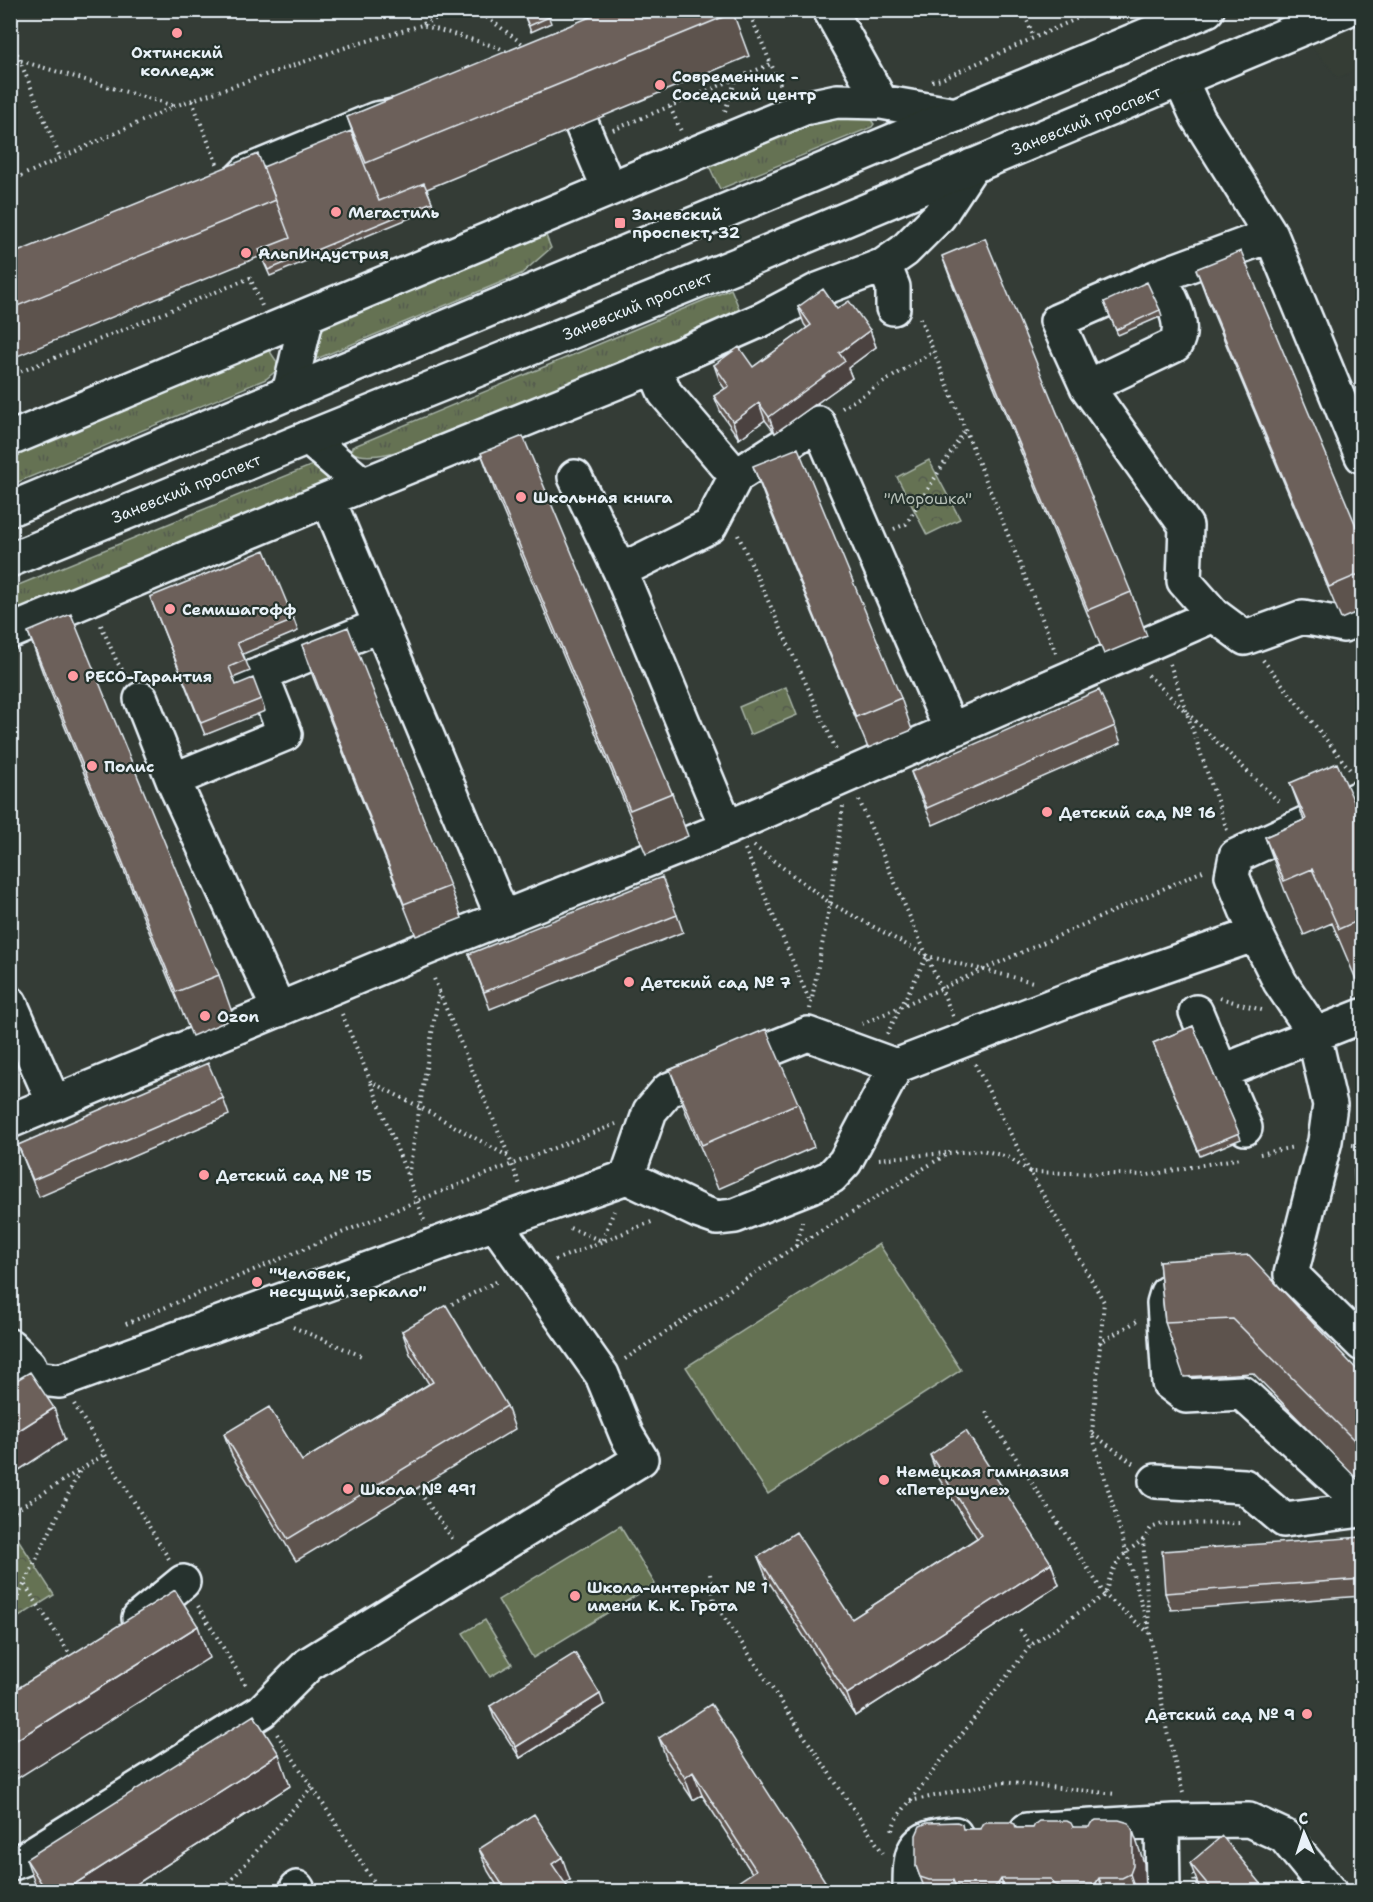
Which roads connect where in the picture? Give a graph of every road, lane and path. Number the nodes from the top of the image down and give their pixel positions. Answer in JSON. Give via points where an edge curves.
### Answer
{"nodes":[{"id":1,"x":456,"y":10,"type":"edge"},
{"id":2,"x":477,"y":10,"type":"edge"},
{"id":3,"x":748,"y":10,"type":"edge"},
{"id":4,"x":1023,"y":10,"type":"edge"},
{"id":5,"x":1207,"y":10,"type":"edge"},
{"id":6,"x":1347,"y":10,"type":"edge"},
{"id":7,"x":834,"y":11,"type":"edge"},
{"id":8,"x":422,"y":25,"type":"junction"},
{"id":9,"x":10,"y":37,"type":"edge"},
{"id":10,"x":1034,"y":38,"type":"dead end"},
{"id":11,"x":529,"y":49,"type":"edge"},
{"id":12,"x":515,"y":57,"type":"edge"},
{"id":13,"x":21,"y":61,"type":"junction"},
{"id":14,"x":771,"y":64,"type":"junction"},
{"id":15,"x":736,"y":78,"type":"junction"},
{"id":16,"x":1181,"y":81,"type":"junction"},
{"id":17,"x":783,"y":89,"type":"dead end"},
{"id":18,"x":192,"y":100,"type":"junction"},
{"id":19,"x":881,"y":102,"type":"junction"},
{"id":20,"x":175,"y":106,"type":"junction"},
{"id":21,"x":422,"y":110,"type":"edge"},
{"id":22,"x":956,"y":115,"type":"junction"},
{"id":23,"x":724,"y":117,"type":"dead end"},
{"id":24,"x":585,"y":132,"type":"joint"},
{"id":25,"x":60,"y":157,"type":"junction"},
{"id":26,"x":972,"y":166,"type":"junction"},
{"id":27,"x":10,"y":181,"type":"edge"},
{"id":28,"x":609,"y":189,"type":"junction"},
{"id":29,"x":215,"y":197,"type":"joint"},
{"id":30,"x":1271,"y":235,"type":"junction"},
{"id":31,"x":884,"y":265,"type":"junction"},
{"id":32,"x":1160,"y":276,"type":"junction"},
{"id":33,"x":239,"y":282,"type":"dead end"},
{"id":34,"x":905,"y":310,"type":"joint"},
{"id":35,"x":307,"y":316,"type":"junction"},
{"id":36,"x":934,"y":351,"type":"junction"},
{"id":37,"x":654,"y":367,"type":"junction"},
{"id":38,"x":10,"y":376,"type":"edge"},
{"id":39,"x":1087,"y":387,"type":"junction"},
{"id":40,"x":289,"y":393,"type":"junction"},
{"id":41,"x":818,"y":423,"type":"junction"},
{"id":42,"x":965,"y":430,"type":"junction"},
{"id":43,"x":308,"y":438,"type":"junction"},
{"id":44,"x":10,"y":439,"type":"edge"},
{"id":45,"x":1362,"y":456,"type":"edge"},
{"id":46,"x":575,"y":477,"type":"dead end"},
{"id":47,"x":363,"y":484,"type":"junction"},
{"id":48,"x":730,"y":489,"type":"junction"},
{"id":49,"x":328,"y":499,"type":"junction"},
{"id":50,"x":10,"y":509,"type":"edge"},
{"id":51,"x":869,"y":540,"type":"junction"},
{"id":52,"x":10,"y":560,"type":"edge"},
{"id":53,"x":620,"y":571,"type":"junction"},
{"id":54,"x":1214,"y":615,"type":"junction"},
{"id":55,"x":1362,"y":617,"type":"edge"},
{"id":56,"x":100,"y":621,"type":"dead end"},
{"id":57,"x":381,"y":625,"type":"junction"},
{"id":58,"x":10,"y":632,"type":"edge"},
{"id":59,"x":1161,"y":638,"type":"junction"},
{"id":60,"x":1245,"y":638,"type":"junction"},
{"id":61,"x":1126,"y":654,"type":"junction"},
{"id":62,"x":1066,"y":680,"type":"junction"},
{"id":63,"x":141,"y":699,"type":"joint"},
{"id":64,"x":1186,"y":712,"type":"junction"},
{"id":65,"x":951,"y":730,"type":"junction"},
{"id":66,"x":848,"y":775,"type":"junction"},
{"id":67,"x":173,"y":780,"type":"junction"},
{"id":68,"x":1359,"y":787,"type":"edge"},
{"id":69,"x":1304,"y":825,"type":"junction"},
{"id":70,"x":733,"y":832,"type":"junction"},
{"id":71,"x":1236,"y":856,"type":"junction"},
{"id":72,"x":830,"y":903,"type":"junction"},
{"id":73,"x":503,"y":918,"type":"junction"},
{"id":74,"x":1256,"y":934,"type":"junction"},
{"id":75,"x":422,"y":950,"type":"junction"},
{"id":76,"x":927,"y":956,"type":"junction"},
{"id":77,"x":985,"y":970,"type":"junction"},
{"id":78,"x":1039,"y":983,"type":"dead end"},
{"id":79,"x":331,"y":988,"type":"junction"},
{"id":80,"x":941,"y":990,"type":"junction"},
{"id":81,"x":439,"y":991,"type":"junction"},
{"id":82,"x":10,"y":1003,"type":"edge"},
{"id":83,"x":1202,"y":1003,"type":"joint"},
{"id":84,"x":901,"y":1006,"type":"junction"},
{"id":85,"x":279,"y":1010,"type":"junction"},
{"id":86,"x":1362,"y":1016,"type":"edge"},
{"id":87,"x":815,"y":1026,"type":"junction"},
{"id":88,"x":1312,"y":1030,"type":"junction"},
{"id":89,"x":963,"y":1041,"type":"junction"},
{"id":90,"x":885,"y":1062,"type":"junction"},
{"id":91,"x":1221,"y":1072,"type":"junction"},
{"id":92,"x":371,"y":1082,"type":"junction"},
{"id":93,"x":54,"y":1103,"type":"junction"},
{"id":94,"x":420,"y":1107,"type":"junction"},
{"id":95,"x":650,"y":1111,"type":"junction"},
{"id":96,"x":10,"y":1121,"type":"edge"},
{"id":97,"x":1325,"y":1141,"type":"junction"},
{"id":98,"x":1247,"y":1147,"type":"junction"},
{"id":99,"x":949,"y":1153,"type":"junction"},
{"id":100,"x":509,"y":1157,"type":"junction"},
{"id":101,"x":845,"y":1162,"type":"junction"},
{"id":102,"x":512,"y":1164,"type":"junction"},
{"id":103,"x":1029,"y":1172,"type":"junction"},
{"id":104,"x":408,"y":1177,"type":"junction"},
{"id":105,"x":627,"y":1177,"type":"junction"},
{"id":106,"x":417,"y":1201,"type":"junction"},
{"id":107,"x":689,"y":1207,"type":"junction"},
{"id":108,"x":531,"y":1212,"type":"junction"},
{"id":109,"x":495,"y":1223,"type":"junction"},
{"id":110,"x":433,"y":1246,"type":"junction"},
{"id":111,"x":528,"y":1270,"type":"junction"},
{"id":112,"x":1205,"y":1274,"type":"edge"},
{"id":113,"x":1164,"y":1303,"type":"junction"},
{"id":114,"x":453,"y":1304,"type":"dead end"},
{"id":115,"x":253,"y":1311,"type":"junction"},
{"id":116,"x":115,"y":1329,"type":"dead end"},
{"id":117,"x":1099,"y":1343,"type":"junction"},
{"id":118,"x":1362,"y":1344,"type":"edge"},
{"id":119,"x":10,"y":1346,"type":"edge"},
{"id":120,"x":364,"y":1357,"type":"dead end"},
{"id":121,"x":602,"y":1375,"type":"junction"},
{"id":122,"x":34,"y":1382,"type":"edge"},
{"id":123,"x":986,"y":1412,"type":"dead end"},
{"id":124,"x":1092,"y":1434,"type":"junction"},
{"id":125,"x":105,"y":1454,"type":"junction"},
{"id":126,"x":80,"y":1470,"type":"junction"},
{"id":127,"x":1156,"y":1481,"type":"joint"},
{"id":128,"x":417,"y":1488,"type":"dead end"},
{"id":129,"x":1362,"y":1503,"type":"edge"},
{"id":130,"x":1362,"y":1510,"type":"edge"},
{"id":131,"x":10,"y":1514,"type":"edge"},
{"id":132,"x":1284,"y":1520,"type":"junction"},
{"id":133,"x":1143,"y":1540,"type":"junction"},
{"id":134,"x":1126,"y":1552,"type":"junction"},
{"id":135,"x":469,"y":1565,"type":"junction"},
{"id":136,"x":710,"y":1574,"type":"dead end"},
{"id":137,"x":183,"y":1582,"type":"junction"},
{"id":138,"x":25,"y":1584,"type":"junction"},
{"id":139,"x":1106,"y":1595,"type":"junction"},
{"id":140,"x":10,"y":1614,"type":"edge"},
{"id":141,"x":1020,"y":1630,"type":"dead end"},
{"id":142,"x":1150,"y":1633,"type":"junction"},
{"id":143,"x":112,"y":1635,"type":"edge"},
{"id":144,"x":1031,"y":1645,"type":"junction"},
{"id":145,"x":74,"y":1659,"type":"edge"},
{"id":146,"x":262,"y":1711,"type":"junction"},
{"id":147,"x":312,"y":1787,"type":"junction"},
{"id":148,"x":1126,"y":1796,"type":"dead end"},
{"id":149,"x":909,"y":1801,"type":"junction"},
{"id":150,"x":1176,"y":1821,"type":"junction"},
{"id":151,"x":890,"y":1836,"type":"dead end"},
{"id":152,"x":886,"y":1845,"type":"dead end"},
{"id":153,"x":883,"y":1854,"type":"junction"},
{"id":154,"x":885,"y":1863,"type":"dead end"},
{"id":155,"x":10,"y":1864,"type":"edge"},
{"id":156,"x":221,"y":1892,"type":"edge"},
{"id":157,"x":381,"y":1892,"type":"edge"},
{"id":158,"x":910,"y":1892,"type":"edge"},
{"id":159,"x":1163,"y":1892,"type":"edge"},
{"id":160,"x":1330,"y":1892,"type":"edge"}],
"edges":[{"from":1,"to":8,"type":"path"},
{"from":2,"to":11,"type":"path"},
{"from":3,"to":14,"type":"path"},
{"from":4,"to":10,"type":"path"},
{"from":5,"to":22,"type":"main road"},
{"from":6,"to":16,"type":"main road","name":"Заневский проспект"},
{"from":7,"to":19,"type":"main road"},
{"from":8,"to":12,"type":"path","via":[[497,47]]},
{"from":8,"to":18,"type":"path"},
{"from":9,"to":13,"type":"path"},
{"from":13,"to":20,"type":"path"},
{"from":13,"to":25,"type":"path"},
{"from":14,"to":15,"type":"path"},
{"from":14,"to":17,"type":"path"},
{"from":15,"to":23,"type":"path"},
{"from":15,"to":24,"type":"path"},
{"from":16,"to":26,"type":"main road","name":"Заневский проспект"},
{"from":16,"to":30,"type":"main road","via":[[1198,118]]},
{"from":18,"to":20,"type":"path"},
{"from":18,"to":29,"type":"path"},
{"from":19,"to":22,"type":"main road"},
{"from":19,"to":28,"type":"main road","via":[[837,101],[804,108]]},
{"from":20,"to":25,"type":"path"},
{"from":21,"to":29,"type":"main road","via":[[376,119],[247,172]]},
{"from":22,"to":40,"type":"main road"},
{"from":24,"to":28,"type":"main road"},
{"from":25,"to":27,"type":"path"},
{"from":26,"to":31,"type":"main road","via":[[939,216]]},
{"from":26,"to":43,"type":"main road","name":"Заневский проспект"},
{"from":28,"to":35,"type":"main road"},
{"from":30,"to":32,"type":"main road"},
{"from":30,"to":45,"type":"main road"},
{"from":31,"to":34,"type":"main road"},
{"from":31,"to":37,"type":"main road","via":[[819,290]]},
{"from":32,"to":39,"type":"main road","via":[[1181,324],[1175,345]]},
{"from":32,"to":39,"type":"main road","via":[[1057,321]]},
{"from":33,"to":38,"type":"path"},
{"from":34,"to":36,"type":"path"},
{"from":35,"to":40,"type":"main road"},
{"from":35,"to":44,"type":"main road"},
{"from":36,"to":41,"type":"path"},
{"from":36,"to":42,"type":"path"},
{"from":37,"to":47,"type":"main road"},
{"from":37,"to":48,"type":"main road","via":[[665,393]]},
{"from":39,"to":54,"type":"main road","via":[[1186,526],[1184,580]]},
{"from":40,"to":50,"type":"main road"},
{"from":41,"to":48,"type":"main road"},
{"from":41,"to":51,"type":"main road"},
{"from":42,"to":51,"type":"path","via":[[906,524]]},
{"from":42,"to":62,"type":"path"},
{"from":43,"to":47,"type":"main road"},
{"from":43,"to":52,"type":"main road","name":"Заневский проспект"},
{"from":46,"to":53,"type":"main road"},
{"from":47,"to":49,"type":"main road"},
{"from":48,"to":53,"type":"main road","via":[[710,526]]},
{"from":48,"to":66,"type":"path"},
{"from":49,"to":57,"type":"main road"},
{"from":49,"to":58,"type":"main road"},
{"from":51,"to":65,"type":"main road"},
{"from":53,"to":70,"type":"main road"},
{"from":54,"to":59,"type":"main road"},
{"from":54,"to":60,"type":"main road"},
{"from":55,"to":60,"type":"main road","via":[[1344,625],[1303,617]]},
{"from":56,"to":63,"type":"path","via":[[117,662]]},
{"from":57,"to":67,"type":"main road","via":[[250,678],[285,734]]},
{"from":57,"to":73,"type":"main road"},
{"from":59,"to":61,"type":"main road"},
{"from":59,"to":64,"type":"path"},
{"from":60,"to":68,"type":"path"},
{"from":61,"to":62,"type":"main road"},
{"from":61,"to":64,"type":"path"},
{"from":62,"to":65,"type":"main road"},
{"from":63,"to":67,"type":"main road"},
{"from":64,"to":69,"type":"path"},
{"from":64,"to":71,"type":"path"},
{"from":65,"to":66,"type":"main road"},
{"from":66,"to":70,"type":"main road"},
{"from":66,"to":72,"type":"path"},
{"from":66,"to":76,"type":"path"},
{"from":67,"to":85,"type":"main road"},
{"from":68,"to":69,"type":"main road"},
{"from":69,"to":71,"type":"main road"},
{"from":70,"to":72,"type":"path"},
{"from":70,"to":73,"type":"main road"},
{"from":70,"to":87,"type":"path"},
{"from":71,"to":74,"type":"main road","via":[[1232,876]]},
{"from":71,"to":77,"type":"path"},
{"from":72,"to":76,"type":"path"},
{"from":72,"to":87,"type":"path"},
{"from":73,"to":75,"type":"main road"},
{"from":74,"to":88,"type":"main road","via":[[1280,982]]},
{"from":74,"to":89,"type":"main road"},
{"from":75,"to":79,"type":"main road"},
{"from":75,"to":81,"type":"path"},
{"from":76,"to":77,"type":"path"},
{"from":76,"to":80,"type":"path"},
{"from":76,"to":84,"type":"path"},
{"from":77,"to":78,"type":"path"},
{"from":77,"to":80,"type":"path"},
{"from":79,"to":85,"type":"main road"},
{"from":79,"to":92,"type":"path"},
{"from":80,"to":84,"type":"path"},
{"from":80,"to":89,"type":"path"},
{"from":81,"to":94,"type":"path"},
{"from":81,"to":100,"type":"path"},
{"from":82,"to":93,"type":"main road"},
{"from":83,"to":88,"type":"path"},
{"from":83,"to":91,"type":"main road"},
{"from":84,"to":87,"type":"path"},
{"from":84,"to":90,"type":"path"},
{"from":85,"to":93,"type":"main road"},
{"from":86,"to":88,"type":"main road"},
{"from":87,"to":90,"type":"main road"},
{"from":87,"to":95,"type":"main road","via":[[668,1090]]},
{"from":88,"to":91,"type":"main road"},
{"from":88,"to":97,"type":"main road","via":[[1330,1105]]},
{"from":89,"to":90,"type":"main road"},
{"from":89,"to":103,"type":"path"},
{"from":90,"to":101,"type":"main road"},
{"from":91,"to":98,"type":"main road"},
{"from":92,"to":94,"type":"path"},
{"from":92,"to":104,"type":"path"},
{"from":93,"to":96,"type":"main road"},
{"from":94,"to":100,"type":"path"},
{"from":94,"to":104,"type":"path"},
{"from":95,"to":102,"type":"path"},
{"from":95,"to":105,"type":"main road"},
{"from":97,"to":98,"type":"path"},
{"from":97,"to":118,"type":"main road","via":[[1278,1273]]},
{"from":98,"to":103,"type":"path","via":[[1148,1175]]},
{"from":99,"to":101,"type":"path"},
{"from":99,"to":103,"type":"path","via":[[982,1150],[1008,1157]]},
{"from":99,"to":121,"type":"path","via":[[796,1246]]},
{"from":100,"to":102,"type":"path"},
{"from":101,"to":107,"type":"main road","via":[[831,1177],[735,1216],[717,1218]]},
{"from":102,"to":106,"type":"path"},
{"from":102,"to":108,"type":"path"},
{"from":103,"to":117,"type":"path","via":[[1104,1302]]},
{"from":104,"to":106,"type":"path"},
{"from":105,"to":107,"type":"main road"},
{"from":105,"to":108,"type":"main road"},
{"from":106,"to":110,"type":"path"},
{"from":106,"to":116,"type":"path"},
{"from":107,"to":111,"type":"path"},
{"from":108,"to":109,"type":"main road"},
{"from":109,"to":110,"type":"main road"},
{"from":109,"to":111,"type":"main road"},
{"from":110,"to":115,"type":"main road"},
{"from":111,"to":114,"type":"path"},
{"from":111,"to":121,"type":"main road"},
{"from":112,"to":113,"type":"main road","via":[[1194,1275],[1167,1293]]},
{"from":113,"to":117,"type":"path"},
{"from":113,"to":129,"type":"main road","via":[[1169,1383],[1186,1396],[1242,1393]]},
{"from":115,"to":120,"type":"path"},
{"from":115,"to":122,"type":"main road"},
{"from":117,"to":124,"type":"path"},
{"from":119,"to":122,"type":"main road","via":[[29,1365]]},
{"from":121,"to":135,"type":"main road","via":[[627,1436],[641,1459]]},
{"from":122,"to":125,"type":"path"},
{"from":123,"to":139,"type":"path"},
{"from":124,"to":127,"type":"path"},
{"from":124,"to":134,"type":"path"},
{"from":125,"to":126,"type":"path"},
{"from":125,"to":137,"type":"path"},
{"from":126,"to":131,"type":"path"},
{"from":126,"to":138,"type":"path"},
{"from":127,"to":132,"type":"main road","via":[[1244,1486]]},
{"from":128,"to":135,"type":"path"},
{"from":130,"to":132,"type":"main road"},
{"from":132,"to":133,"type":"path","via":[[1162,1524],[1151,1528]]},
{"from":133,"to":134,"type":"path"},
{"from":133,"to":142,"type":"path"},
{"from":134,"to":139,"type":"path","via":[[1112,1570]]},
{"from":134,"to":142,"type":"path"},
{"from":135,"to":146,"type":"main road","via":[[309,1664]]},
{"from":136,"to":153,"type":"path","via":[[714,1602]]},
{"from":137,"to":143,"type":"main road","via":[[150,1611]]},
{"from":137,"to":146,"type":"path"},
{"from":138,"to":140,"type":"path"},
{"from":138,"to":145,"type":"path"},
{"from":139,"to":142,"type":"path"},
{"from":139,"to":144,"type":"path"},
{"from":141,"to":144,"type":"path"},
{"from":142,"to":150,"type":"path","via":[[1167,1732]]},
{"from":144,"to":149,"type":"path"},
{"from":146,"to":147,"type":"path"},
{"from":146,"to":155,"type":"main road","via":[[191,1743],[26,1858]]},
{"from":147,"to":156,"type":"path"},
{"from":147,"to":157,"type":"path"},
{"from":148,"to":149,"type":"path","via":[[1002,1782]]},
{"from":149,"to":151,"type":"path"},
{"from":150,"to":158,"type":"main road","via":[[934,1835],[922,1840],[914,1851]]},
{"from":150,"to":159,"type":"main road"},
{"from":150,"to":160,"type":"main road","via":[[1249,1820],[1284,1836]]},
{"from":152,"to":153,"type":"path"},
{"from":153,"to":154,"type":"path"}]}
